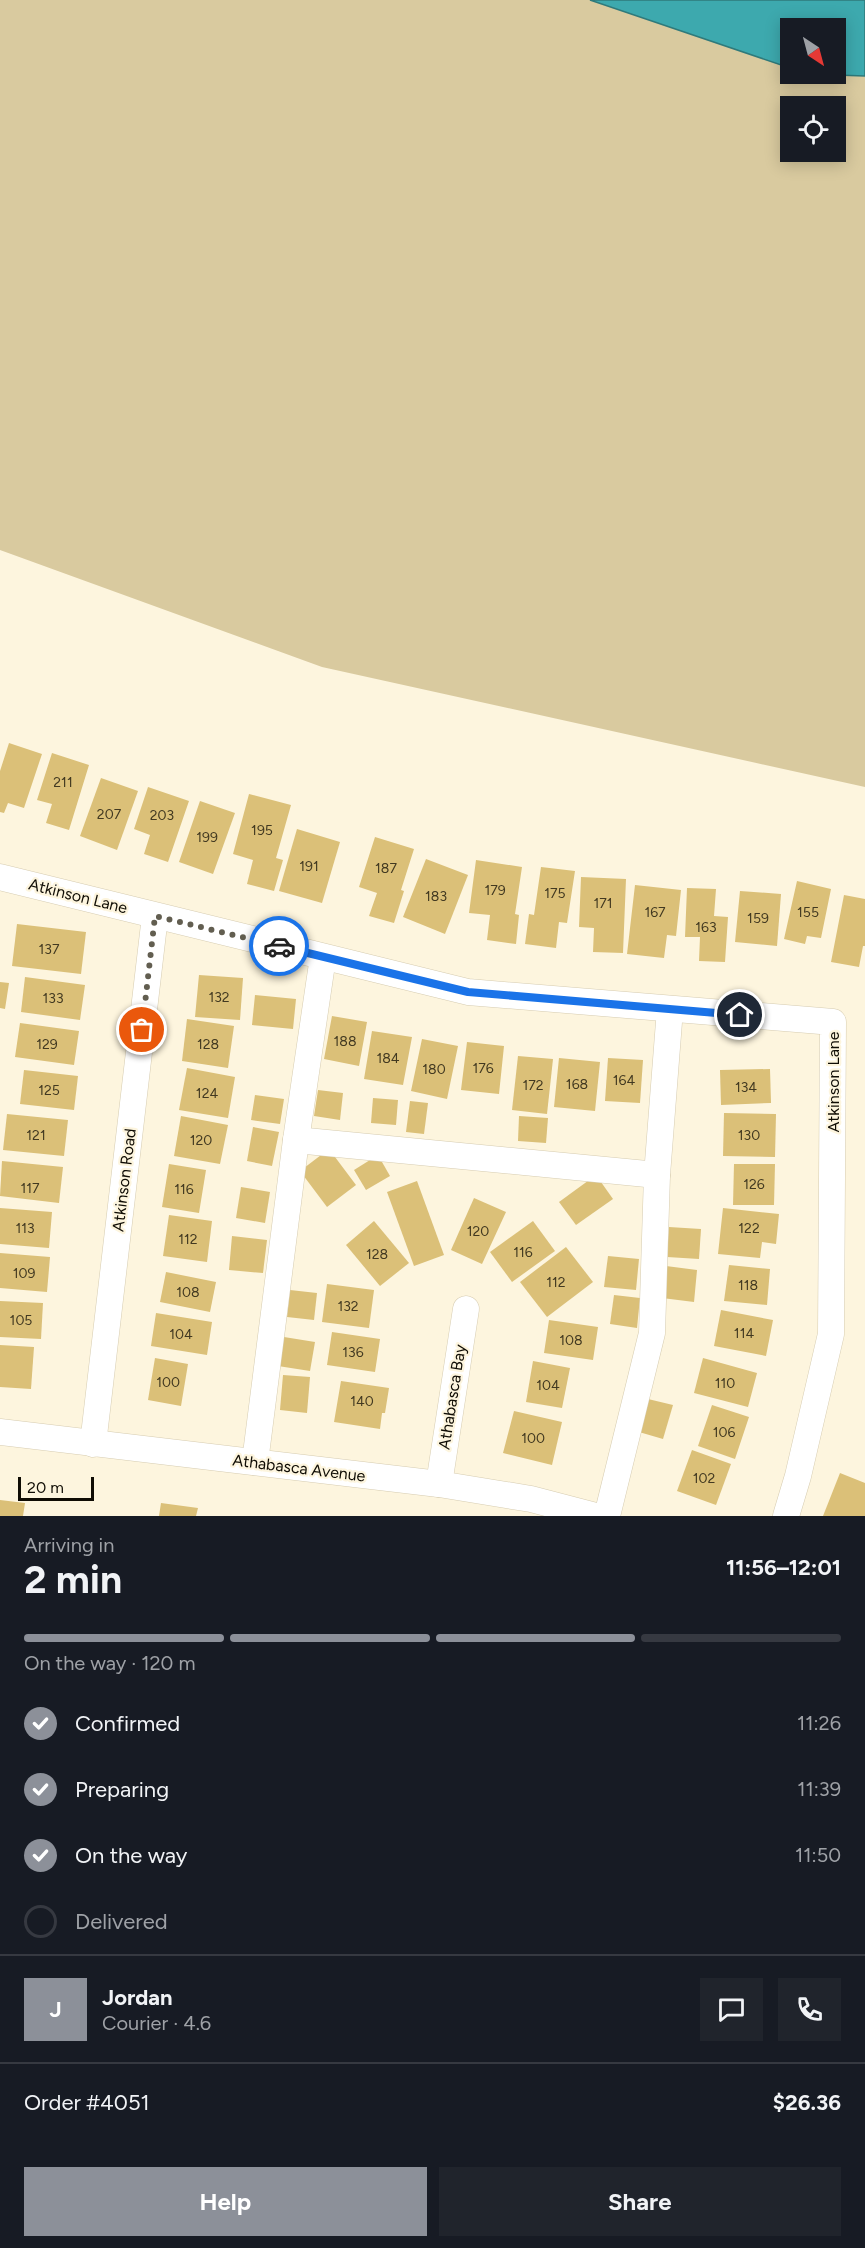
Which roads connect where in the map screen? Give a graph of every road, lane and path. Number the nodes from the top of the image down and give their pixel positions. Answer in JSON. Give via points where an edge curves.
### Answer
{"nodes":[{"id":1,"x":0,"y":877,"type":"edge"},
{"id":2,"x":155,"y":916,"type":"junction"},
{"id":3,"x":323,"y":957,"type":"junction"},
{"id":4,"x":670,"y":1009,"type":"junction"},
{"id":5,"x":296,"y":1140,"type":"junction"},
{"id":6,"x":657,"y":1175,"type":"junction"},
{"id":7,"x":466,"y":1309,"type":"dead end"},
{"id":8,"x":0,"y":1432,"type":"edge"},
{"id":9,"x":93,"y":1444,"type":"junction"},
{"id":10,"x":255,"y":1462,"type":"junction"},
{"id":11,"x":439,"y":1484,"type":"junction"},
{"id":12,"x":596,"y":1516,"type":"edge"},
{"id":13,"x":608,"y":1516,"type":"edge"},
{"id":14,"x":786,"y":1516,"type":"edge"}],
"edges":[{"from":1,"to":2,"type":"street","name":"Atkinson Lane"},
{"from":2,"to":3,"type":"street","name":"Atkinson Lane"},
{"from":2,"to":9,"type":"street","name":"Atkinson Road"},
{"from":3,"to":4,"type":"street","name":"Atkinson Lane","via":[[468,992]]},
{"from":3,"to":5,"type":"street"},
{"from":4,"to":6,"type":"street"},
{"from":4,"to":14,"type":"street","name":"Atkinson Lane","via":[[833,1022],[831,1334]]},
{"from":5,"to":6,"type":"street"},
{"from":5,"to":10,"type":"street"},
{"from":6,"to":13,"type":"street","via":[[652,1333]]},
{"from":7,"to":11,"type":"street","name":"Athabasca Bay"},
{"from":8,"to":9,"type":"street","name":"Athabasca Avenue"},
{"from":9,"to":10,"type":"street","name":"Athabasca Avenue"},
{"from":10,"to":11,"type":"street","name":"Athabasca Avenue"},
{"from":11,"to":12,"type":"street","name":"Athabasca Avenue","via":[[531,1499]]}]}
